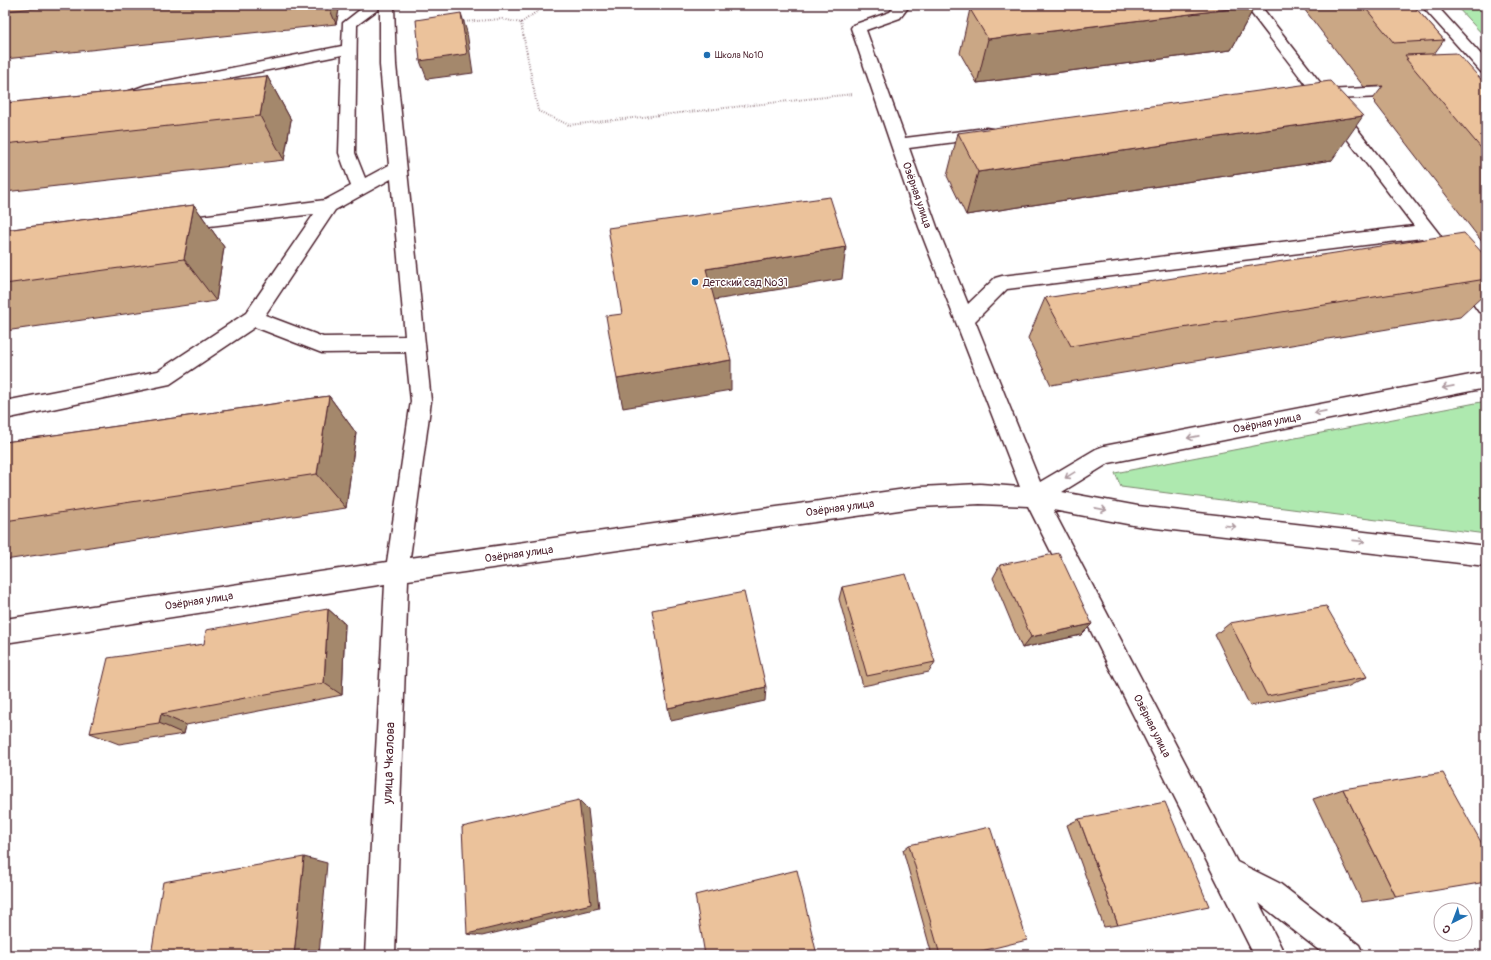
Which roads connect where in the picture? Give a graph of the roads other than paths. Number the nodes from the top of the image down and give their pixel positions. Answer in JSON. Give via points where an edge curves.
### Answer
{"nodes":[{"id":1,"x":374,"y":5,"type":"edge"},
{"id":2,"x":387,"y":5,"type":"edge"},
{"id":3,"x":903,"y":5,"type":"edge"},
{"id":4,"x":1252,"y":5,"type":"edge"},
{"id":5,"x":1428,"y":5,"type":"edge"},
{"id":6,"x":350,"y":49,"type":"junction"},
{"id":7,"x":1486,"y":69,"type":"edge"},
{"id":8,"x":1420,"y":91,"type":"edge"},
{"id":9,"x":1316,"y":95,"type":"junction"},
{"id":10,"x":125,"y":99,"type":"edge"},
{"id":11,"x":1004,"y":131,"type":"edge"},
{"id":12,"x":899,"y":144,"type":"junction"},
{"id":13,"x":398,"y":168,"type":"junction"},
{"id":14,"x":360,"y":189,"type":"junction"},
{"id":15,"x":329,"y":206,"type":"junction"},
{"id":16,"x":155,"y":226,"type":"edge"},
{"id":17,"x":1427,"y":231,"type":"junction"},
{"id":18,"x":1486,"y":307,"type":"edge"},
{"id":19,"x":254,"y":318,"type":"junction"},
{"id":20,"x":965,"y":319,"type":"junction"},
{"id":21,"x":415,"y":344,"type":"junction"},
{"id":22,"x":1486,"y":380,"type":"edge"},
{"id":23,"x":5,"y":410,"type":"edge"},
{"id":24,"x":1035,"y":497,"type":"junction"},
{"id":25,"x":1486,"y":556,"type":"edge"},
{"id":26,"x":397,"y":571,"type":"junction"},
{"id":27,"x":5,"y":631,"type":"edge"},
{"id":28,"x":1227,"y":872,"type":"junction"},
{"id":29,"x":1263,"y":950,"type":"edge"},
{"id":30,"x":380,"y":955,"type":"edge"},
{"id":31,"x":1349,"y":955,"type":"edge"}],
"edges":[{"from":1,"to":6,"type":"street","via":[[350,23]]},
{"from":2,"to":13,"type":"street","name":"улица Чкалова","via":[[388,65]]},
{"from":3,"to":12,"type":"street","name":"Озёрная улица","via":[[894,15],[858,28]]},
{"from":4,"to":9,"type":"street"},
{"from":5,"to":7,"type":"street"},
{"from":6,"to":10,"type":"street","via":[[146,90]]},
{"from":6,"to":14,"type":"street","via":[[347,153]]},
{"from":8,"to":9,"type":"street"},
{"from":9,"to":17,"type":"street"},
{"from":11,"to":12,"type":"street"},
{"from":12,"to":20,"type":"street","name":"Озёрная улица","via":[[928,227]]},
{"from":13,"to":14,"type":"street"},
{"from":13,"to":21,"type":"street","name":"улица Чкалова"},
{"from":14,"to":15,"type":"street"},
{"from":15,"to":16,"type":"street"},
{"from":15,"to":19,"type":"street"},
{"from":17,"to":18,"type":"street"},
{"from":17,"to":20,"type":"street","via":[[1002,283]]},
{"from":19,"to":21,"type":"street","via":[[322,345]]},
{"from":19,"to":23,"type":"street","via":[[163,378]]},
{"from":20,"to":24,"type":"street","name":"Озёрная улица"},
{"from":21,"to":26,"type":"street","name":"улица Чкалова","via":[[421,401]]},
{"from":22,"to":24,"type":"street","name":"Озёрная улица","one_way":true,"via":[[1104,454]]},
{"from":24,"to":25,"type":"street","name":"Озёрная улица","one_way":true,"via":[[1138,516]]},
{"from":24,"to":26,"type":"street","name":"Озёрная улица","via":[[980,494],[920,497]]},
{"from":24,"to":28,"type":"street","name":"Озёрная улица"},
{"from":26,"to":27,"type":"street","name":"Озёрная улица"},
{"from":26,"to":30,"type":"street","name":"улица Чкалова"},
{"from":28,"to":29,"type":"street","name":"Озёрная улица"},
{"from":28,"to":31,"type":"street","via":[[1269,893]]}]}
